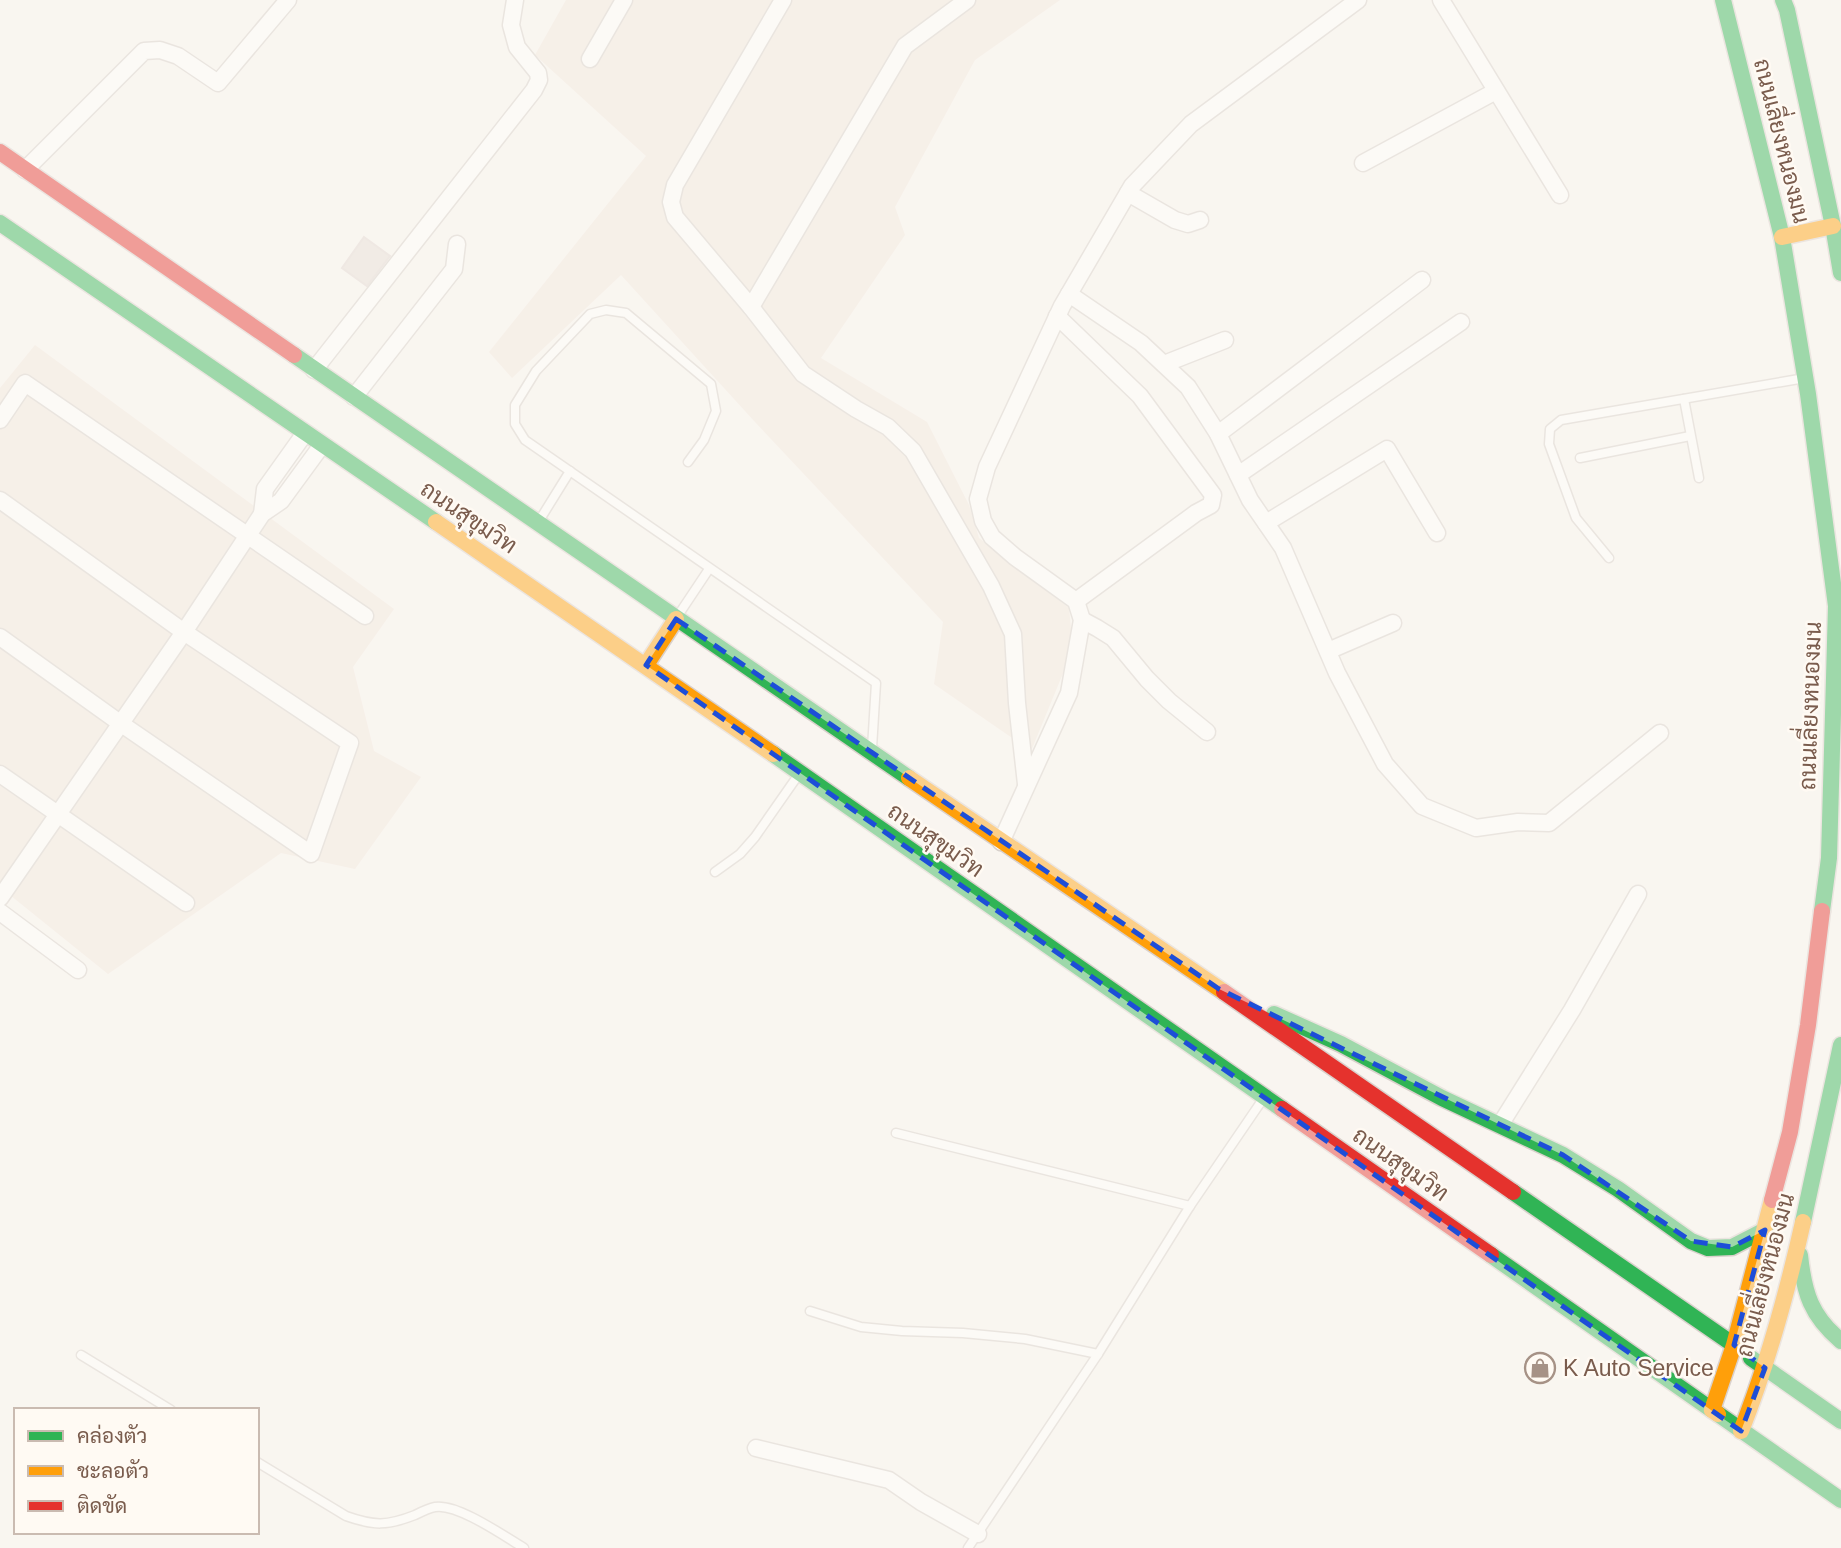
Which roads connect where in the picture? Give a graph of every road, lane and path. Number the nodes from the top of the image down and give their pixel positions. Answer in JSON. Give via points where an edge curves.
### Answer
{"nodes":[{"id":1,"x":288,"y":0,"type":"edge"},
{"id":2,"x":515,"y":0,"type":"edge"},
{"id":3,"x":624,"y":0,"type":"edge"},
{"id":4,"x":783,"y":0,"type":"edge"},
{"id":5,"x":967,"y":0,"type":"edge"},
{"id":6,"x":1359,"y":0,"type":"edge"},
{"id":7,"x":1441,"y":0,"type":"edge"},
{"id":8,"x":1723,"y":0,"type":"edge"},
{"id":9,"x":1783,"y":0,"type":"edge"},
{"id":10,"x":590,"y":59,"type":"dead end"},
{"id":11,"x":1496,"y":91,"type":"junction"},
{"id":12,"x":0,"y":152,"type":"edge"},
{"id":13,"x":1363,"y":163,"type":"dead end"},
{"id":14,"x":25,"y":170,"type":"junction"},
{"id":15,"x":1128,"y":193,"type":"junction"},
{"id":16,"x":1560,"y":195,"type":"dead end"},
{"id":17,"x":1200,"y":220,"type":"dead end"},
{"id":18,"x":0,"y":223,"type":"edge"},
{"id":19,"x":1833,"y":226,"type":"junction"},
{"id":20,"x":1782,"y":237,"type":"junction"},
{"id":21,"x":457,"y":244,"type":"dead end"},
{"id":22,"x":1841,"y":273,"type":"edge"},
{"id":23,"x":1422,"y":280,"type":"dead end"},
{"id":24,"x":1069,"y":294,"type":"junction"},
{"id":25,"x":751,"y":307,"type":"junction"},
{"id":26,"x":1057,"y":316,"type":"junction"},
{"id":27,"x":1461,"y":322,"type":"dead end"},
{"id":28,"x":1225,"y":340,"type":"dead end"},
{"id":29,"x":1164,"y":364,"type":"junction"},
{"id":30,"x":314,"y":370,"type":"junction"},
{"id":31,"x":1806,"y":378,"type":"junction"},
{"id":32,"x":354,"y":397,"type":"junction"},
{"id":33,"x":1684,"y":399,"type":"junction"},
{"id":34,"x":0,"y":420,"type":"edge"},
{"id":35,"x":305,"y":433,"type":"junction"},
{"id":36,"x":1218,"y":434,"type":"junction"},
{"id":37,"x":1690,"y":436,"type":"junction"},
{"id":38,"x":322,"y":445,"type":"junction"},
{"id":39,"x":1580,"y":458,"type":"dead end"},
{"id":40,"x":688,"y":462,"type":"dead end"},
{"id":41,"x":570,"y":471,"type":"junction"},
{"id":42,"x":1238,"y":475,"type":"junction"},
{"id":43,"x":1699,"y":478,"type":"dead end"},
{"id":44,"x":0,"y":500,"type":"edge"},
{"id":45,"x":262,"y":514,"type":"junction"},
{"id":46,"x":1266,"y":523,"type":"junction"},
{"id":47,"x":538,"y":524,"type":"junction"},
{"id":48,"x":1437,"y":533,"type":"dead end"},
{"id":49,"x":248,"y":535,"type":"junction"},
{"id":50,"x":1609,"y":558,"type":"dead end"},
{"id":51,"x":709,"y":569,"type":"junction"},
{"id":52,"x":1076,"y":601,"type":"junction"},
{"id":53,"x":365,"y":615,"type":"dead end"},
{"id":54,"x":676,"y":619,"type":"junction"},
{"id":55,"x":1082,"y":620,"type":"junction"},
{"id":56,"x":1393,"y":623,"type":"dead end"},
{"id":57,"x":184,"y":632,"type":"junction"},
{"id":58,"x":0,"y":637,"type":"edge"},
{"id":59,"x":1328,"y":651,"type":"junction"},
{"id":60,"x":646,"y":665,"type":"junction"},
{"id":61,"x":120,"y":723,"type":"junction"},
{"id":62,"x":1208,"y":732,"type":"dead end"},
{"id":63,"x":1660,"y":733,"type":"dead end"},
{"id":64,"x":872,"y":754,"type":"junction"},
{"id":65,"x":800,"y":773,"type":"junction"},
{"id":66,"x":0,"y":774,"type":"edge"},
{"id":67,"x":1026,"y":786,"type":"junction"},
{"id":68,"x":57,"y":815,"type":"junction"},
{"id":69,"x":1001,"y":842,"type":"junction"},
{"id":70,"x":715,"y":872,"type":"dead end"},
{"id":71,"x":1638,"y":894,"type":"dead end"},
{"id":72,"x":0,"y":898,"type":"edge"},
{"id":73,"x":186,"y":904,"type":"dead end"},
{"id":74,"x":0,"y":912,"type":"edge"},
{"id":75,"x":78,"y":970,"type":"dead end"},
{"id":76,"x":1219,"y":989,"type":"junction"},
{"id":77,"x":1841,"y":1045,"type":"edge"},
{"id":78,"x":1264,"y":1097,"type":"junction"},
{"id":79,"x":1500,"y":1125,"type":"junction"},
{"id":80,"x":896,"y":1133,"type":"dead end"},
{"id":81,"x":1190,"y":1206,"type":"junction"},
{"id":82,"x":1765,"y":1230,"type":"junction"},
{"id":83,"x":1799,"y":1237,"type":"junction"},
{"id":84,"x":810,"y":1311,"type":"dead end"},
{"id":85,"x":1841,"y":1341,"type":"edge"},
{"id":86,"x":1734,"y":1345,"type":"junction"},
{"id":87,"x":1098,"y":1354,"type":"junction"},
{"id":88,"x":81,"y":1355,"type":"dead end"},
{"id":89,"x":1765,"y":1368,"type":"junction"},
{"id":90,"x":168,"y":1408,"type":"edge"},
{"id":91,"x":1712,"y":1410,"type":"junction"},
{"id":92,"x":1841,"y":1421,"type":"edge"},
{"id":93,"x":1741,"y":1431,"type":"junction"},
{"id":94,"x":756,"y":1448,"type":"dead end"},
{"id":95,"x":259,"y":1463,"type":"edge"},
{"id":96,"x":1841,"y":1500,"type":"edge"},
{"id":97,"x":978,"y":1534,"type":"junction"},
{"id":98,"x":524,"y":1548,"type":"edge"},
{"id":99,"x":968,"y":1548,"type":"edge"}],
"edges":[{"from":1,"to":14,"type":"street","via":[[218,83],[178,56],[144,51]]},
{"from":2,"to":30,"type":"street","via":[[511,24],[517,47],[538,74],[534,90]]},
{"from":3,"to":10,"type":"street"},
{"from":4,"to":25,"type":"street","via":[[685,166],[671,202],[680,224]]},
{"from":5,"to":25,"type":"street","via":[[905,46]]},
{"from":6,"to":15,"type":"street","via":[[1191,124]]},
{"from":7,"to":11,"type":"street"},
{"from":8,"to":20,"type":"main road","name":"ถนนเลี่ยงหนองมน"},
{"from":9,"to":19,"type":"main road","name":"ถนนเลี่ยงหนองมน"},
{"from":11,"to":13,"type":"street"},
{"from":11,"to":16,"type":"street"},
{"from":12,"to":14,"type":"main road","name":"ถนนสุขุมวิท"},
{"from":14,"to":30,"type":"main road","name":"ถนนสุขุมวิท"},
{"from":15,"to":17,"type":"street","via":[[1175,220],[1188,224]]},
{"from":15,"to":24,"type":"street"},
{"from":18,"to":35,"type":"main road","name":"ถนนสุขุมวิท"},
{"from":19,"to":20,"type":"main road"},
{"from":19,"to":22,"type":"main road","name":"ถนนเลี่ยงหนองมน"},
{"from":20,"to":31,"type":"main road","name":"ถนนเลี่ยงหนองมน"},
{"from":21,"to":32,"type":"street","via":[[454,269]]},
{"from":23,"to":36,"type":"street"},
{"from":24,"to":26,"type":"street"},
{"from":24,"to":29,"type":"street"},
{"from":25,"to":67,"type":"street","via":[[803,374],[888,427],[913,451],[938,493],[1013,634]]},
{"from":26,"to":52,"type":"street","via":[[987,467],[978,499],[992,537]]},
{"from":26,"to":52,"type":"street","via":[[1140,396],[1213,495],[1211,505]]},
{"from":27,"to":42,"type":"street"},
{"from":28,"to":29,"type":"street"},
{"from":29,"to":36,"type":"street","via":[[1188,387]]},
{"from":30,"to":32,"type":"main road","name":"ถนนสุขุมวิท"},
{"from":31,"to":33,"type":"lane"},
{"from":31,"to":82,"type":"main road","name":"ถนนเลี่ยงหนองมน","via":[[1836,606],[1829,858],[1790,1132]]},
{"from":32,"to":47,"type":"main road","name":"ถนนสุขุมวิท"},
{"from":33,"to":37,"type":"lane"},
{"from":33,"to":50,"type":"lane","via":[[1561,420],[1550,429],[1549,444],[1576,518]]},
{"from":34,"to":49,"type":"street","via":[[25,383]]},
{"from":35,"to":38,"type":"main road","name":"ถนนสุขุมวิท"},
{"from":35,"to":45,"type":"street","via":[[265,489]]},
{"from":36,"to":42,"type":"street"},
{"from":37,"to":39,"type":"lane"},
{"from":37,"to":43,"type":"lane"},
{"from":38,"to":45,"type":"street","via":[[281,501]]},
{"from":38,"to":60,"type":"main road","name":"ถนนสุขุมวิท"},
{"from":40,"to":41,"type":"lane","via":[[716,411],[711,384],[626,313],[606,310],[590,314],[536,371],[515,405],[515,424],[525,440]]},
{"from":41,"to":47,"type":"lane"},
{"from":41,"to":51,"type":"lane"},
{"from":42,"to":46,"type":"street"},
{"from":44,"to":57,"type":"street"},
{"from":45,"to":49,"type":"street"},
{"from":46,"to":48,"type":"street","via":[[1387,449]]},
{"from":46,"to":59,"type":"street","via":[[1283,548]]},
{"from":47,"to":54,"type":"main road","name":"ถนนสุขุมวิท"},
{"from":49,"to":53,"type":"street"},
{"from":49,"to":57,"type":"street"},
{"from":51,"to":54,"type":"lane"},
{"from":51,"to":64,"type":"lane","via":[[876,683]]},
{"from":52,"to":55,"type":"street"},
{"from":54,"to":60,"type":"main road"},
{"from":54,"to":64,"type":"main road","name":"ถนนสุขุมวิท"},
{"from":55,"to":62,"type":"street","via":[[1113,638],[1169,701]]},
{"from":55,"to":67,"type":"street","via":[[1069,693]]},
{"from":56,"to":59,"type":"street"},
{"from":57,"to":61,"type":"street"},
{"from":57,"to":61,"type":"street","via":[[349,743],[311,854]]},
{"from":58,"to":61,"type":"street"},
{"from":59,"to":63,"type":"street","via":[[1385,764],[1422,806],[1476,828],[1549,823]]},
{"from":60,"to":65,"type":"main road","name":"ถนนสุขุมวิท"},
{"from":61,"to":68,"type":"street"},
{"from":64,"to":69,"type":"main road","name":"ถนนสุขุมวิท"},
{"from":65,"to":70,"type":"lane","via":[[755,837]]},
{"from":65,"to":78,"type":"main road","name":"ถนนสุขุมวิท"},
{"from":66,"to":68,"type":"street"},
{"from":67,"to":69,"type":"street"},
{"from":68,"to":72,"type":"street"},
{"from":68,"to":73,"type":"street"},
{"from":69,"to":76,"type":"main road","name":"ถนนสุขุมวิท"},
{"from":71,"to":79,"type":"street"},
{"from":74,"to":75,"type":"street"},
{"from":76,"to":79,"type":"main road","via":[[1341,1044]]},
{"from":76,"to":86,"type":"main road","name":"ถนนสุขุมวิท"},
{"from":77,"to":83,"type":"main road","name":"ถนนเลี่ยงหนองมน"},
{"from":78,"to":81,"type":"lane"},
{"from":78,"to":91,"type":"main road","name":"ถนนสุขุมวิท"},
{"from":79,"to":82,"type":"main road","via":[[1563,1155],[1708,1248],[1732,1247]]},
{"from":80,"to":81,"type":"lane"},
{"from":81,"to":87,"type":"lane"},
{"from":82,"to":86,"type":"main road","name":"ถนนเลี่ยงหนองมน"},
{"from":83,"to":85,"type":"main road","via":[[1806,1296],[1824,1326]]},
{"from":83,"to":89,"type":"main road","name":"ถนนเลี่ยงหนองมน"},
{"from":84,"to":87,"type":"lane","via":[[862,1327],[1025,1339]]},
{"from":86,"to":89,"type":"main road","name":"ถนนสุขุมวิท"},
{"from":86,"to":91,"type":"main road","name":"ถนนเลี่ยงหนองมน"},
{"from":87,"to":97,"type":"lane"},
{"from":88,"to":90,"type":"lane"},
{"from":89,"to":92,"type":"main road","name":"ถนนสุขุมวิท"},
{"from":89,"to":93,"type":"main road","name":"ถนนเลี่ยงหนองมน"},
{"from":91,"to":93,"type":"main road","name":"ถนนสุขุมวิท"},
{"from":93,"to":96,"type":"main road","name":"ถนนสุขุมวิท"},
{"from":94,"to":97,"type":"street","via":[[889,1480]]},
{"from":95,"to":98,"type":"lane","via":[[358,1520],[385,1524],[446,1507]]},
{"from":97,"to":99,"type":"lane"}]}
